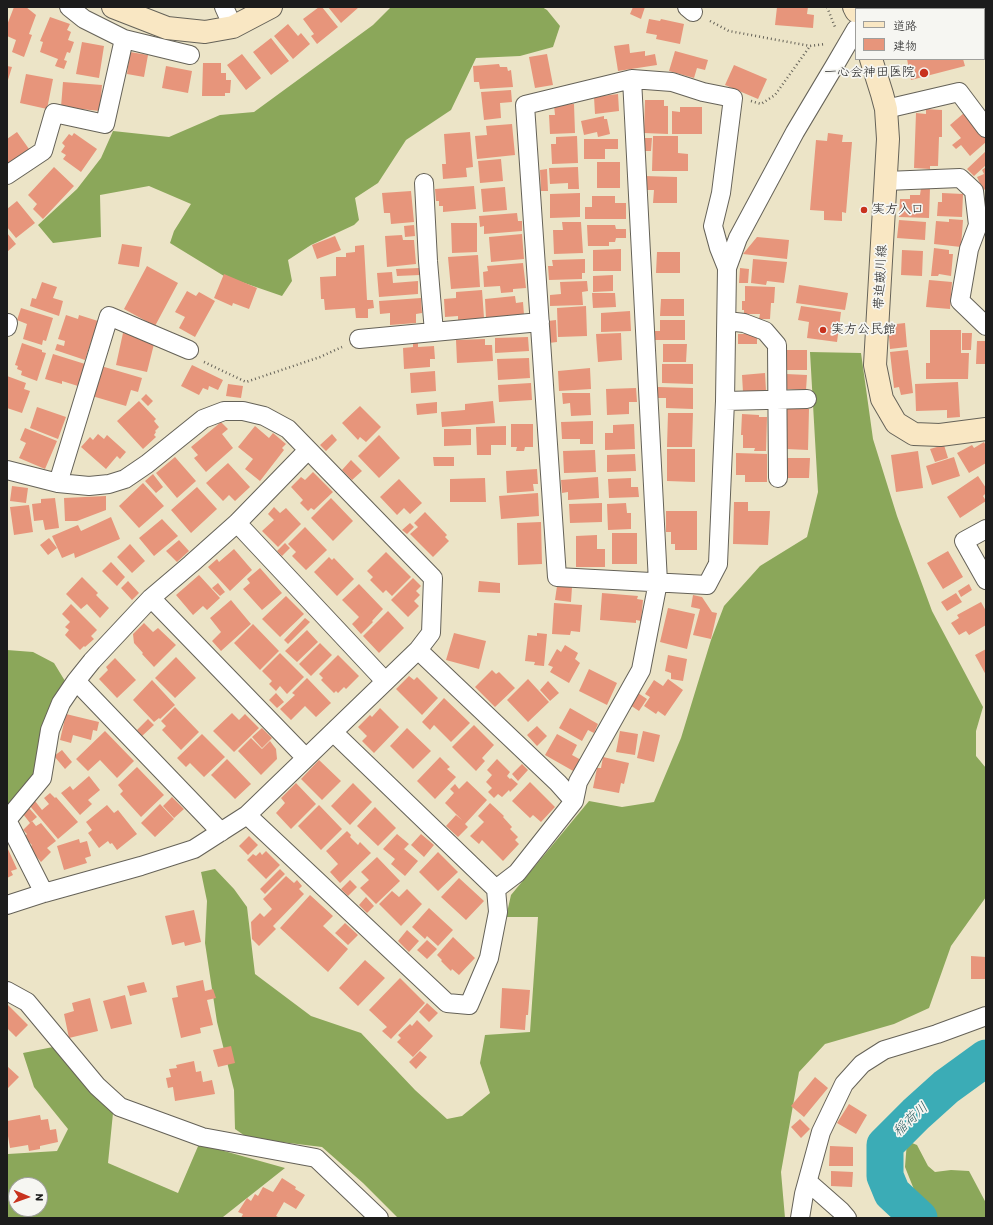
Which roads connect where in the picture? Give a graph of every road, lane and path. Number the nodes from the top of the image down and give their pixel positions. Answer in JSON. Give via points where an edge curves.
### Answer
{"nodes":[{"id":1,"x":69,"y":7,"type":"edge"},
{"id":2,"x":113,"y":7,"type":"edge"},
{"id":3,"x":224,"y":7,"type":"edge"},
{"id":4,"x":271,"y":7,"type":"edge"},
{"id":5,"x":827,"y":7,"type":"edge"},
{"id":6,"x":690,"y":9,"type":"edge"},
{"id":7,"x":233,"y":27,"type":"junction"},
{"id":8,"x":855,"y":31,"type":"edge"},
{"id":9,"x":834,"y":32,"type":"dead end"},
{"id":10,"x":124,"y":39,"type":"junction"},
{"id":11,"x":827,"y":42,"type":"dead end"},
{"id":12,"x":810,"y":46,"type":"junction"},
{"id":13,"x":190,"y":55,"type":"dead end"},
{"id":14,"x":871,"y":60,"type":"edge"},
{"id":15,"x":632,"y":79,"type":"junction"},
{"id":16,"x":733,"y":98,"type":"junction"},
{"id":17,"x":886,"y":108,"type":"junction"},
{"id":18,"x":986,"y":128,"type":"edge"},
{"id":19,"x":7,"y":176,"type":"edge"},
{"id":20,"x":886,"y":180,"type":"junction"},
{"id":21,"x":424,"y":183,"type":"dead end"},
{"id":22,"x":727,"y":268,"type":"junction"},
{"id":23,"x":726,"y":321,"type":"junction"},
{"id":24,"x":540,"y":322,"type":"junction"},
{"id":25,"x":986,"y":326,"type":"edge"},
{"id":26,"x":434,"y":332,"type":"junction"},
{"id":27,"x":359,"y":340,"type":"joint"},
{"id":28,"x":189,"y":350,"type":"joint"},
{"id":29,"x":807,"y":399,"type":"dead end"},
{"id":30,"x":778,"y":400,"type":"junction"},
{"id":31,"x":725,"y":401,"type":"junction"},
{"id":32,"x":986,"y":428,"type":"edge"},
{"id":33,"x":308,"y":450,"type":"junction"},
{"id":34,"x":7,"y":470,"type":"edge"},
{"id":35,"x":778,"y":478,"type":"dead end"},
{"id":36,"x":58,"y":483,"type":"junction"},
{"id":37,"x":237,"y":523,"type":"junction"},
{"id":38,"x":986,"y":529,"type":"edge"},
{"id":39,"x":986,"y":580,"type":"edge"},
{"id":40,"x":658,"y":582,"type":"junction"},
{"id":41,"x":151,"y":598,"type":"junction"},
{"id":42,"x":418,"y":650,"type":"junction"},
{"id":43,"x":76,"y":681,"type":"junction"},
{"id":44,"x":385,"y":681,"type":"junction"},
{"id":45,"x":333,"y":732,"type":"junction"},
{"id":46,"x":306,"y":758,"type":"junction"},
{"id":47,"x":574,"y":801,"type":"junction"},
{"id":48,"x":247,"y":815,"type":"junction"},
{"id":49,"x":221,"y":832,"type":"junction"},
{"id":50,"x":496,"y":889,"type":"junction"},
{"id":51,"x":44,"y":893,"type":"junction"},
{"id":52,"x":7,"y":905,"type":"edge"},
{"id":53,"x":7,"y":991,"type":"edge"},
{"id":54,"x":986,"y":1016,"type":"edge"},
{"id":55,"x":808,"y":1182,"type":"junction"},
{"id":56,"x":379,"y":1218,"type":"edge"},
{"id":57,"x":800,"y":1218,"type":"edge"},
{"id":58,"x":846,"y":1218,"type":"edge"}],
"edges":[{"from":1,"to":10,"type":"street","via":[[84,19]]},
{"from":2,"to":7,"type":"street","via":[[167,28],[204,32]]},
{"from":3,"to":7,"type":"street"},
{"from":4,"to":7,"type":"street"},
{"from":5,"to":9,"type":"path","via":[[835,26]]},
{"from":6,"to":12,"type":"path","via":[[729,31]]},
{"from":8,"to":22,"type":"street","via":[[794,132],[738,238]]},
{"from":10,"to":13,"type":"street"},
{"from":10,"to":19,"type":"street","via":[[105,124],[54,113],[43,151]]},
{"from":11,"to":12,"type":"path","via":[[823,45]]},
{"from":12,"to":16,"type":"path","via":[[775,95],[761,104],[743,98]]},
{"from":14,"to":17,"type":"street","name":"帯迫皷川線"},
{"from":15,"to":16,"type":"street","via":[[672,82]]},
{"from":15,"to":24,"type":"street","via":[[525,105]]},
{"from":15,"to":40,"type":"street"},
{"from":16,"to":22,"type":"street","via":[[721,193],[713,226]]},
{"from":17,"to":18,"type":"street","via":[[959,92]]},
{"from":17,"to":20,"type":"street","name":"帯迫皷川線"},
{"from":20,"to":25,"type":"street","via":[[960,178],[974,191],[978,225],[969,249],[960,301]]},
{"from":20,"to":32,"type":"street","name":"帯迫皷川線","via":[[875,365],[882,399],[896,423],[914,434],[940,435]]},
{"from":21,"to":26,"type":"street"},
{"from":22,"to":23,"type":"street"},
{"from":23,"to":30,"type":"street","via":[[744,323],[765,331],[777,345]]},
{"from":23,"to":31,"type":"street"},
{"from":24,"to":26,"type":"street"},
{"from":24,"to":40,"type":"street","via":[[557,577]]},
{"from":26,"to":27,"type":"street"},
{"from":27,"to":28,"type":"path","via":[[320,357],[246,382],[192,356]]},
{"from":28,"to":36,"type":"street","via":[[109,316]]},
{"from":29,"to":30,"type":"street"},
{"from":30,"to":31,"type":"street"},
{"from":30,"to":35,"type":"street"},
{"from":31,"to":40,"type":"street","via":[[718,564],[707,585]]},
{"from":33,"to":36,"type":"street","via":[[288,429],[264,416],[243,411],[224,411],[203,419],[126,479],[96,485]]},
{"from":33,"to":37,"type":"street"},
{"from":33,"to":42,"type":"street","via":[[433,578],[432,633]]},
{"from":34,"to":36,"type":"street"},
{"from":37,"to":41,"type":"street"},
{"from":37,"to":44,"type":"street"},
{"from":38,"to":39,"type":"street","via":[[964,541]]},
{"from":40,"to":47,"type":"street","via":[[640,670],[578,782]]},
{"from":41,"to":43,"type":"street"},
{"from":41,"to":46,"type":"street"},
{"from":42,"to":44,"type":"street"},
{"from":42,"to":47,"type":"street"},
{"from":43,"to":49,"type":"street"},
{"from":43,"to":51,"type":"street","via":[[61,703],[50,730],[42,778],[7,820]]},
{"from":44,"to":45,"type":"street"},
{"from":45,"to":46,"type":"street"},
{"from":45,"to":50,"type":"street"},
{"from":46,"to":48,"type":"street"},
{"from":47,"to":50,"type":"street","via":[[517,874]]},
{"from":48,"to":49,"type":"street"},
{"from":48,"to":50,"type":"street","via":[[447,1003],[468,1005],[489,958],[498,912]]},
{"from":49,"to":51,"type":"street","via":[[194,849]]},
{"from":51,"to":52,"type":"street"},
{"from":53,"to":56,"type":"street","via":[[27,1002],[97,1086],[120,1107],[202,1137],[316,1158]]},
{"from":54,"to":55,"type":"street","via":[[884,1050],[862,1064],[844,1084],[821,1132]]},
{"from":55,"to":57,"type":"street"},
{"from":55,"to":58,"type":"street","via":[[841,1210]]}]}
